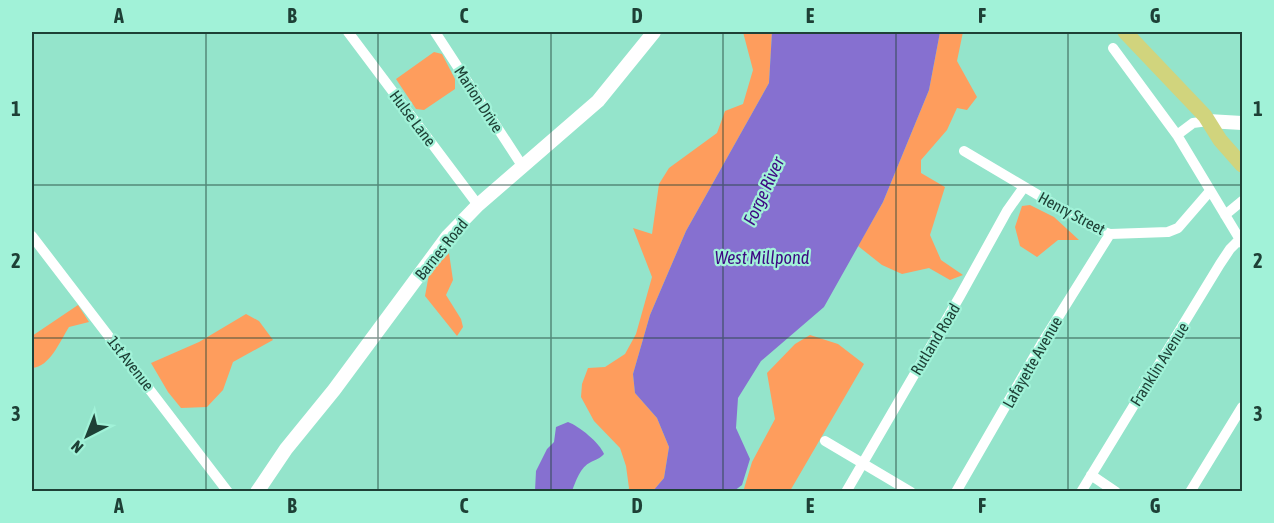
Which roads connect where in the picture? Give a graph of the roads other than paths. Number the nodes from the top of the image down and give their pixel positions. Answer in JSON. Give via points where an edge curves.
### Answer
{"nodes":[{"id":1,"x":348,"y":32,"type":"edge"},
{"id":2,"x":435,"y":32,"type":"edge"},
{"id":3,"x":654,"y":32,"type":"edge"},
{"id":4,"x":1125,"y":32,"type":"edge"},
{"id":5,"x":1113,"y":48,"type":"dead end"},
{"id":6,"x":1208,"y":121,"type":"junction"},
{"id":7,"x":1242,"y":123,"type":"edge"},
{"id":8,"x":1178,"y":135,"type":"junction"},
{"id":9,"x":964,"y":151,"type":"dead end"},
{"id":10,"x":1242,"y":165,"type":"edge"},
{"id":11,"x":523,"y":167,"type":"junction"},
{"id":12,"x":1024,"y":187,"type":"junction"},
{"id":13,"x":1210,"y":191,"type":"junction"},
{"id":14,"x":1242,"y":201,"type":"edge"},
{"id":15,"x":478,"y":205,"type":"junction"},
{"id":16,"x":1225,"y":215,"type":"junction"},
{"id":17,"x":1110,"y":234,"type":"junction"},
{"id":18,"x":32,"y":236,"type":"edge"},
{"id":19,"x":1241,"y":241,"type":"edge"},
{"id":20,"x":1242,"y":407,"type":"edge"},
{"id":21,"x":825,"y":441,"type":"dead end"},
{"id":22,"x":862,"y":464,"type":"junction"},
{"id":23,"x":1091,"y":476,"type":"junction"},
{"id":24,"x":228,"y":492,"type":"edge"},
{"id":25,"x":257,"y":492,"type":"edge"},
{"id":26,"x":846,"y":492,"type":"edge"},
{"id":27,"x":911,"y":492,"type":"edge"},
{"id":28,"x":956,"y":492,"type":"edge"},
{"id":29,"x":1081,"y":492,"type":"edge"},
{"id":30,"x":1116,"y":492,"type":"edge"},
{"id":31,"x":1190,"y":492,"type":"edge"}],
"edges":[{"from":1,"to":15,"type":"street","name":"Hulse Lane"},
{"from":2,"to":11,"type":"street","name":"Marion Drive"},
{"from":3,"to":11,"type":"street","name":"Barnes Road","via":[[598,101]]},
{"from":4,"to":6,"type":"main road"},
{"from":5,"to":8,"type":"street"},
{"from":6,"to":7,"type":"street"},
{"from":6,"to":8,"type":"street","via":[[1193,123]]},
{"from":6,"to":10,"type":"main road"},
{"from":8,"to":13,"type":"street"},
{"from":9,"to":12,"type":"street","name":"Henry Street"},
{"from":11,"to":15,"type":"street","name":"Barnes Road"},
{"from":12,"to":17,"type":"street","name":"Henry Street"},
{"from":12,"to":22,"type":"street","name":"Rutland Road"},
{"from":13,"to":16,"type":"street"},
{"from":13,"to":17,"type":"street","name":"Henry Street","via":[[1178,228],[1168,232]]},
{"from":14,"to":16,"type":"street"},
{"from":15,"to":25,"type":"street","name":"Barnes Road","via":[[446,239]]},
{"from":16,"to":19,"type":"street"},
{"from":17,"to":28,"type":"street","name":"Lafayette Avenue"},
{"from":18,"to":24,"type":"street","name":"1st Avenue"},
{"from":19,"to":23,"type":"street","name":"Franklin Avenue","via":[[1220,264]]},
{"from":20,"to":31,"type":"street"},
{"from":21,"to":22,"type":"street"},
{"from":22,"to":26,"type":"street","name":"Rutland Road"},
{"from":22,"to":27,"type":"street"},
{"from":23,"to":29,"type":"street","name":"Franklin Avenue"},
{"from":23,"to":30,"type":"street"}]}
